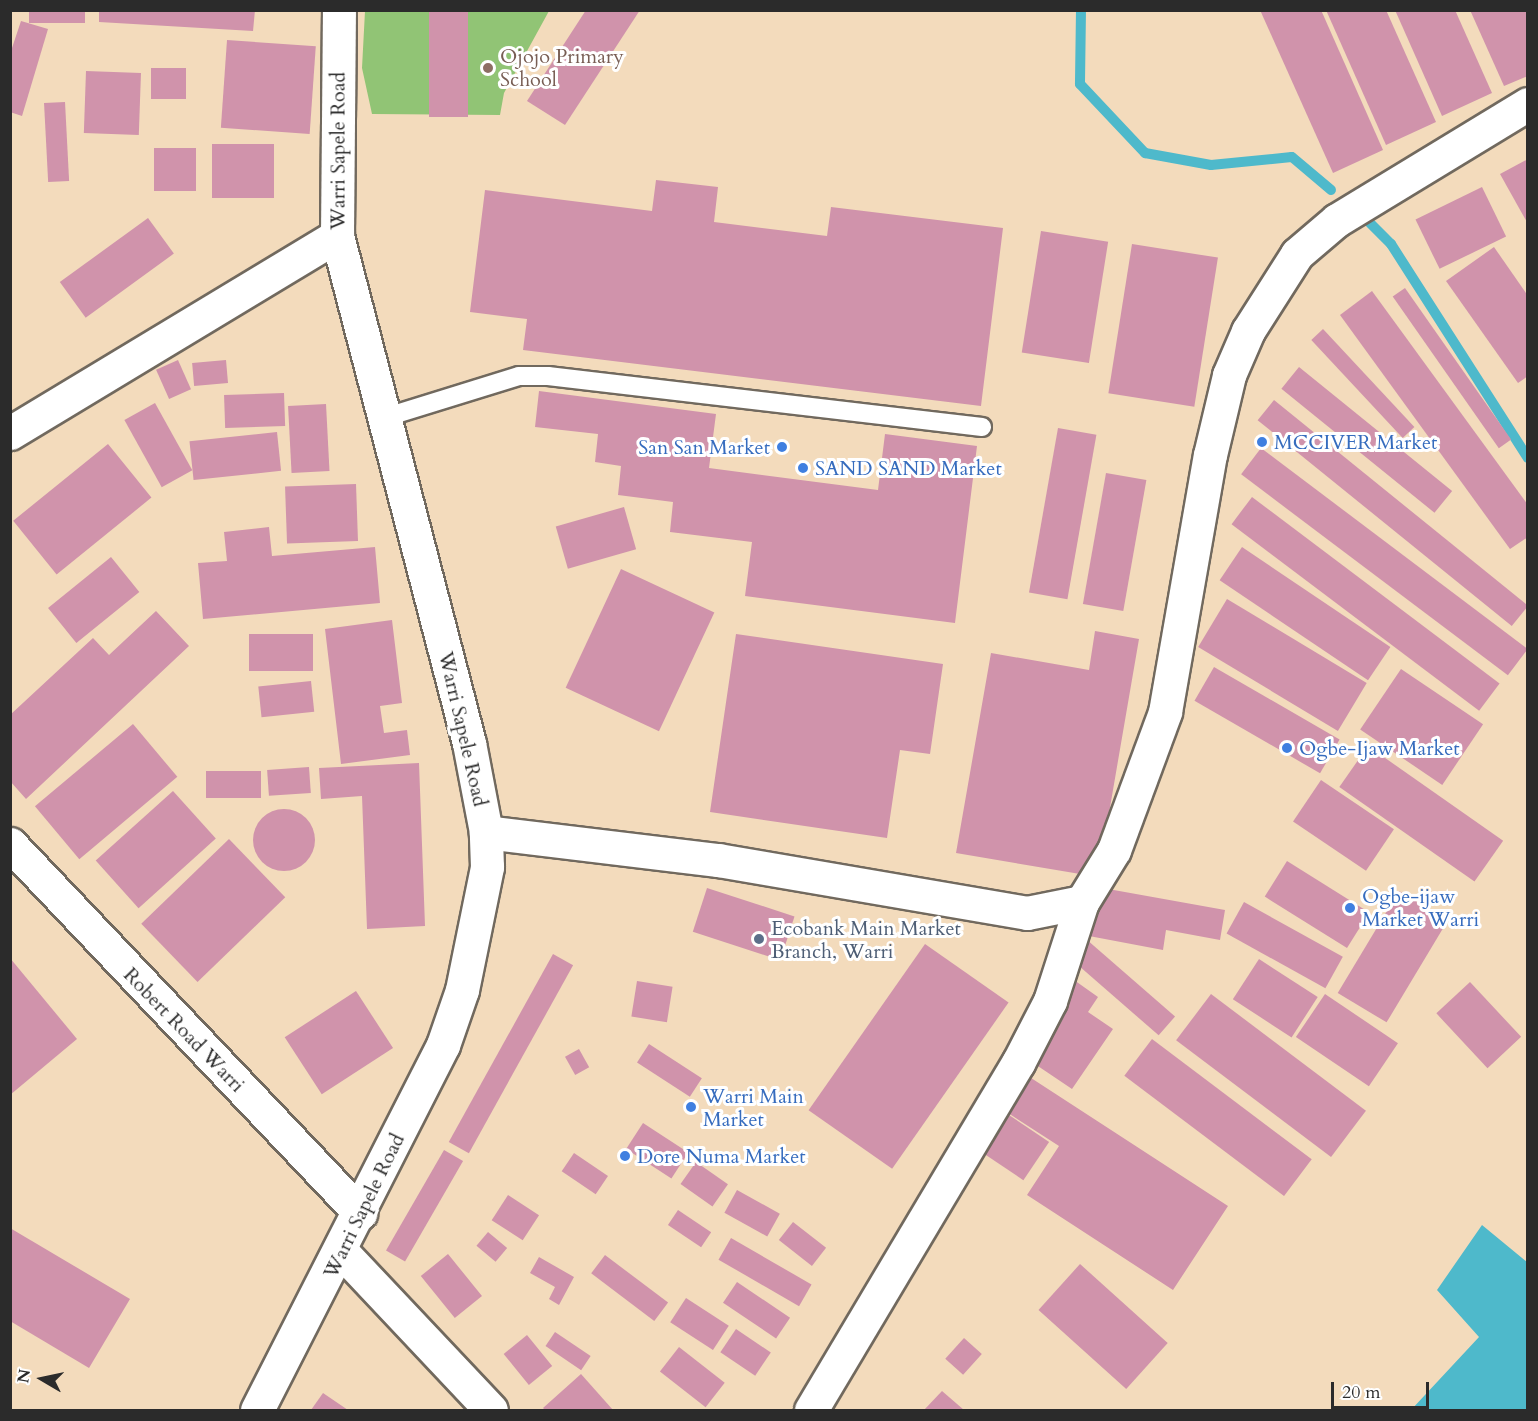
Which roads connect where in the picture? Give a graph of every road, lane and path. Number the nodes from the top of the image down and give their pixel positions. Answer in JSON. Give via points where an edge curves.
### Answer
{"nodes":[{"id":1,"x":339,"y":10,"type":"edge"},
{"id":2,"x":1527,"y":104,"type":"edge"},
{"id":3,"x":337,"y":236,"type":"junction"},
{"id":4,"x":380,"y":418,"type":"junction"},
{"id":5,"x":982,"y":427,"type":"dead end"},
{"id":6,"x":10,"y":433,"type":"edge"},
{"id":7,"x":486,"y":832,"type":"junction"},
{"id":8,"x":10,"y":844,"type":"edge"},
{"id":9,"x":1082,"y":902,"type":"junction"},
{"id":10,"x":360,"y":1213,"type":"junction"},
{"id":11,"x":342,"y":1252,"type":"junction"},
{"id":12,"x":257,"y":1410,"type":"edge"},
{"id":13,"x":491,"y":1410,"type":"edge"},
{"id":14,"x":811,"y":1410,"type":"edge"}],
"edges":[{"from":1,"to":3,"type":"street","name":"Warri Sapele Road"},
{"from":2,"to":9,"type":"street","via":[[1337,220],[1297,254],[1248,331],[1229,375],[1210,455],[1165,712],[1114,850]]},
{"from":3,"to":4,"type":"street","name":"Warri Sapele Road"},
{"from":3,"to":6,"type":"street"},
{"from":4,"to":5,"type":"lane","via":[[519,376],[548,376]]},
{"from":4,"to":7,"type":"street","name":"Warri Sapele Road","via":[[469,743]]},
{"from":7,"to":9,"type":"street","via":[[718,860],[1027,913]]},
{"from":7,"to":10,"type":"street","name":"Warri Sapele Road","via":[[487,867],[462,990],[443,1045]]},
{"from":8,"to":10,"type":"street","name":"Robert Road Warri"},
{"from":9,"to":14,"type":"street","via":[[1050,1001],[1018,1063]]},
{"from":10,"to":11,"type":"street","name":"Warri Sapele Road"},
{"from":11,"to":12,"type":"street","name":"Warri Sapele Road"},
{"from":11,"to":13,"type":"street"}]}
